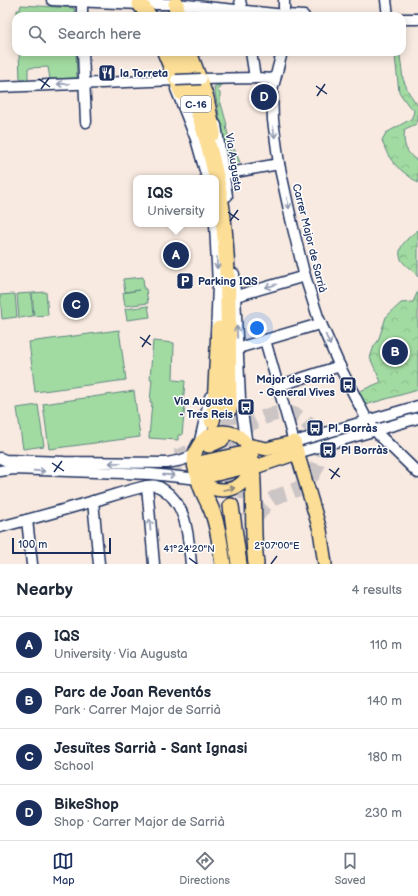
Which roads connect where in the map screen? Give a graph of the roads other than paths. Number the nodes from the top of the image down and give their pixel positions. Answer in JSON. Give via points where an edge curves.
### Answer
{"nodes":[{"id":1,"x":52,"y":0,"type":"edge"},
{"id":2,"x":82,"y":0,"type":"edge"},
{"id":3,"x":284,"y":0,"type":"edge"},
{"id":4,"x":386,"y":0,"type":"edge"},
{"id":5,"x":143,"y":9,"type":"edge"},
{"id":6,"x":177,"y":9,"type":"edge"},
{"id":7,"x":241,"y":9,"type":"edge"},
{"id":8,"x":82,"y":12,"type":"edge"},
{"id":9,"x":259,"y":12,"type":"edge"},
{"id":10,"x":284,"y":12,"type":"edge"},
{"id":11,"x":388,"y":12,"type":"edge"},
{"id":12,"x":406,"y":19,"type":"edge"},
{"id":13,"x":418,"y":19,"type":"edge"},
{"id":14,"x":83,"y":56,"type":"edge"},
{"id":15,"x":162,"y":56,"type":"edge"},
{"id":16,"x":167,"y":56,"type":"edge"},
{"id":17,"x":179,"y":56,"type":"edge"},
{"id":18,"x":190,"y":56,"type":"edge"},
{"id":19,"x":195,"y":56,"type":"edge"},
{"id":20,"x":252,"y":56,"type":"edge"},
{"id":21,"x":281,"y":56,"type":"edge"},
{"id":22,"x":255,"y":78,"type":"junction"},
{"id":23,"x":202,"y":79,"type":"junction"},
{"id":24,"x":275,"y":79,"type":"junction"},
{"id":25,"x":174,"y":80,"type":"junction"},
{"id":26,"x":84,"y":83,"type":"junction"},
{"id":27,"x":0,"y":86,"type":"edge"},
{"id":28,"x":86,"y":122,"type":"dead end"},
{"id":29,"x":212,"y":157,"type":"junction"},
{"id":30,"x":280,"y":164,"type":"junction"},
{"id":31,"x":224,"y":174,"type":"junction"},
{"id":32,"x":206,"y":175,"type":"edge"},
{"id":33,"x":215,"y":175,"type":"edge"},
{"id":34,"x":219,"y":194,"type":"edge"},
{"id":35,"x":215,"y":227,"type":"edge"},
{"id":36,"x":306,"y":276,"type":"junction"},
{"id":37,"x":231,"y":292,"type":"junction"},
{"id":38,"x":321,"y":324,"type":"junction"},
{"id":39,"x":265,"y":340,"type":"junction"},
{"id":40,"x":238,"y":348,"type":"junction"},
{"id":41,"x":340,"y":366,"type":"junction"},
{"id":42,"x":278,"y":386,"type":"junction"},
{"id":43,"x":418,"y":406,"type":"edge"},
{"id":44,"x":229,"y":409,"type":"tunnel mouth"},
{"id":45,"x":418,"y":418,"type":"edge"},
{"id":46,"x":367,"y":420,"type":"junction"},
{"id":47,"x":212,"y":421,"type":"tunnel mouth"},
{"id":48,"x":375,"y":430,"type":"junction"},
{"id":49,"x":296,"y":447,"type":"junction"},
{"id":50,"x":205,"y":457,"type":"junction"},
{"id":51,"x":0,"y":458,"type":"edge"},
{"id":52,"x":246,"y":459,"type":"junction"},
{"id":53,"x":0,"y":472,"type":"edge"},
{"id":54,"x":418,"y":473,"type":"edge"},
{"id":55,"x":147,"y":486,"type":"junction"},
{"id":56,"x":93,"y":501,"type":"junction"},
{"id":57,"x":231,"y":505,"type":"junction"},
{"id":58,"x":27,"y":520,"type":"junction"},
{"id":59,"x":0,"y":528,"type":"edge"},
{"id":60,"x":32,"y":564,"type":"edge"},
{"id":61,"x":99,"y":564,"type":"edge"},
{"id":62,"x":154,"y":564,"type":"edge"},
{"id":63,"x":191,"y":564,"type":"edge"},
{"id":64,"x":223,"y":564,"type":"edge"},
{"id":65,"x":228,"y":564,"type":"edge"},
{"id":66,"x":239,"y":564,"type":"edge"},
{"id":67,"x":250,"y":564,"type":"edge"},
{"id":68,"x":256,"y":564,"type":"edge"},
{"id":69,"x":325,"y":564,"type":"edge"}],
"edges":[{"from":1,"to":2,"type":"street"},
{"from":2,"to":5,"type":"street"},
{"from":2,"to":8,"type":"street"},
{"from":3,"to":10,"type":"street"},
{"from":4,"to":11,"type":"street"},
{"from":5,"to":6,"type":"street"},
{"from":6,"to":7,"type":"street"},
{"from":7,"to":9,"type":"street"},
{"from":12,"to":13,"type":"street"},
{"from":14,"to":26,"type":"street"},
{"from":15,"to":25,"type":"street"},
{"from":16,"to":29,"type":"highway","via":[[196,131]]},
{"from":17,"to":29,"type":"highway","number":"C-16","via":[[191,87]]},
{"from":18,"to":29,"type":"highway","via":[[211,118],[214,136]]},
{"from":19,"to":23,"type":"street","name":"Via Augusta"},
{"from":20,"to":22,"type":"street"},
{"from":21,"to":24,"type":"street","name":"Carrer Major de Sarrià"},
{"from":22,"to":23,"type":"street"},
{"from":22,"to":24,"type":"street"},
{"from":23,"to":25,"type":"street","bridge":true},
{"from":23,"to":31,"type":"street","name":"Via Augusta","via":[[218,136]]},
{"from":24,"to":30,"type":"street","name":"Carrer Major de Sarrià","one_way":true,"via":[[272,115]]},
{"from":25,"to":26,"type":"street"},
{"from":25,"to":32,"type":"street"},
{"from":26,"to":27,"type":"street","one_way":true},
{"from":26,"to":28,"type":"street"},
{"from":29,"to":33,"type":"highway","number":"C-16"},
{"from":30,"to":31,"type":"street"},
{"from":30,"to":36,"type":"street","name":"Carrer Major de Sarrià","one_way":true},
{"from":31,"to":37,"type":"street","name":"Via Augusta","via":[[231,234]]},
{"from":34,"to":37,"type":"highway","number":"C-16"},
{"from":35,"to":50,"type":"street","one_way":true,"via":[[218,285],[215,359]]},
{"from":36,"to":37,"type":"street","one_way":true},
{"from":36,"to":38,"type":"street","name":"Carrer Major de Sarrià"},
{"from":40,"to":37,"type":"street","name":"Via Augusta","one_way":true},
{"from":37,"to":44,"type":"highway","number":"C-16"},
{"from":37,"to":47,"type":"highway","via":[[222,310],[218,337]]},
{"from":38,"to":39,"type":"street"},
{"from":38,"to":41,"type":"street","name":"Carrer Major de Sarrià","one_way":true},
{"from":39,"to":40,"type":"street"},
{"from":39,"to":42,"type":"street"},
{"from":40,"to":52,"type":"street","name":"Via Augusta"},
{"from":41,"to":42,"type":"street"},
{"from":41,"to":46,"type":"street","name":"Carrer Major de Sarrià"},
{"from":42,"to":49,"type":"street"},
{"from":43,"to":46,"type":"street"},
{"from":45,"to":48,"type":"street"},
{"from":46,"to":48,"type":"street","name":"Carrer Major de Sarrià"},
{"from":46,"to":49,"type":"street"},
{"from":48,"to":49,"type":"street"},
{"from":48,"to":54,"type":"street","name":"Carrer Major de Sarrià"},
{"from":49,"to":52,"type":"main road"},
{"from":49,"to":52,"type":"main road","via":[[267,448]]},
{"from":49,"to":69,"type":"main road","via":[[320,530]]},
{"from":50,"to":51,"type":"street","one_way":true,"via":[[167,463],[64,462]]},
{"from":50,"to":52,"type":"highway"},
{"from":50,"to":52,"type":"main road","via":[[207,436],[220,432],[237,436]]},
{"from":53,"to":50,"type":"street","one_way":true,"via":[[13,469],[151,474]]},
{"from":50,"to":64,"type":"highway","via":[[202,492],[218,528]]},
{"from":52,"to":68,"type":"highway","via":[[254,489]]},
{"from":55,"to":56,"type":"street"},
{"from":62,"to":55,"type":"street","one_way":true},
{"from":55,"to":63,"type":"street","via":[[160,487],[179,504],[188,535]]},
{"from":56,"to":58,"type":"street"},
{"from":56,"to":61,"type":"street"},
{"from":57,"to":65,"type":"highway","via":[[223,525]]},
{"from":57,"to":66,"type":"highway"},
{"from":57,"to":67,"type":"highway","via":[[244,514],[249,536]]},
{"from":58,"to":59,"type":"street"},
{"from":58,"to":60,"type":"street"}]}
